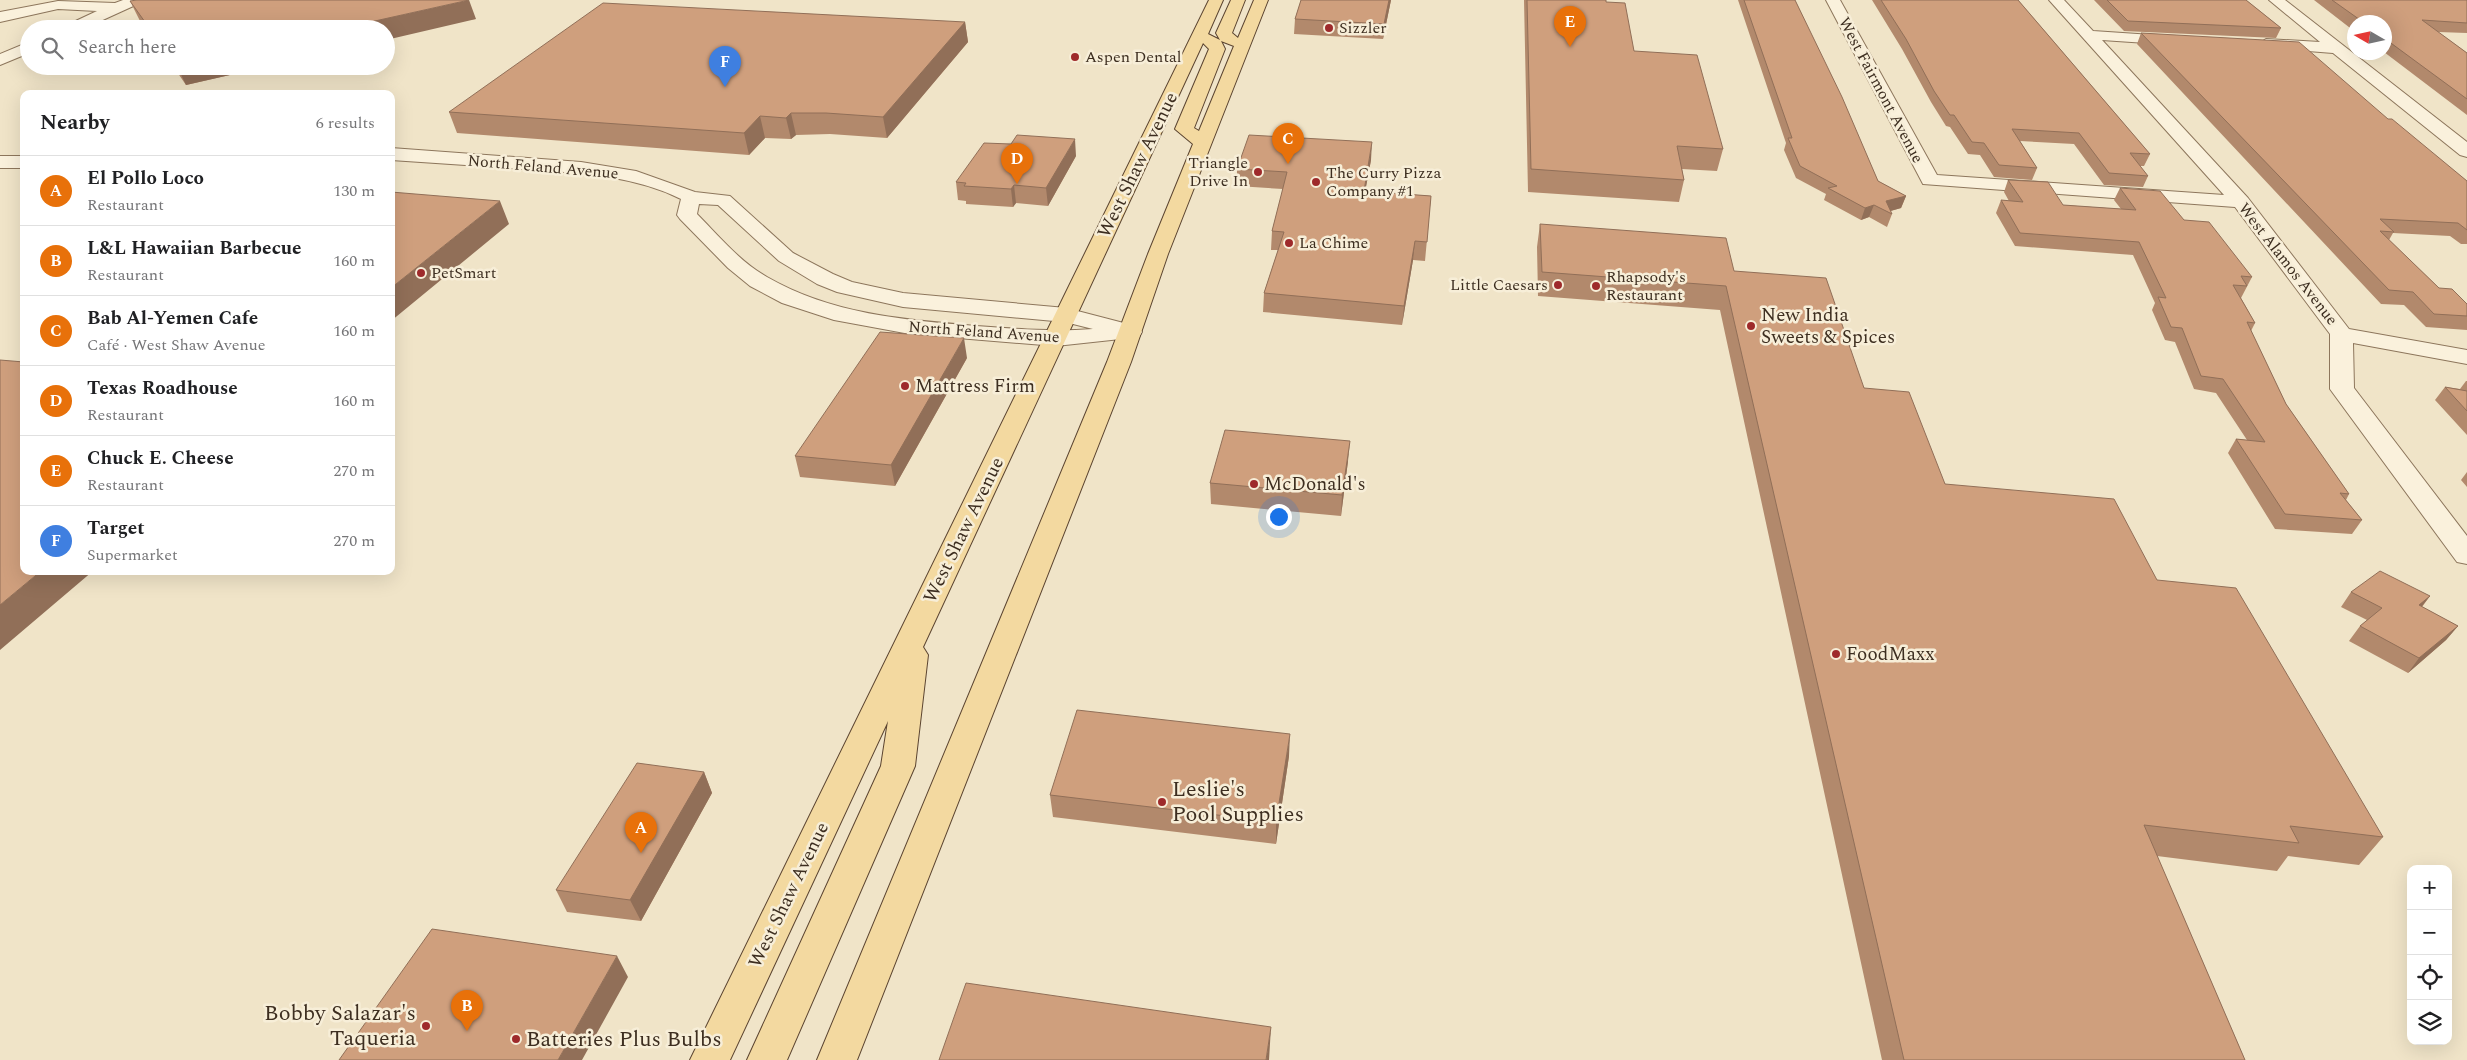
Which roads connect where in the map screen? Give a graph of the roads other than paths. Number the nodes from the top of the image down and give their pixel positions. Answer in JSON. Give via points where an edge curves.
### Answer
{"nodes":[{"id":1,"x":135,"y":0,"type":"edge"},
{"id":2,"x":1216,"y":0,"type":"edge"},
{"id":3,"x":1238,"y":0,"type":"edge"},
{"id":4,"x":1261,"y":0,"type":"edge"},
{"id":5,"x":1833,"y":0,"type":"edge"},
{"id":6,"x":2056,"y":0,"type":"edge"},
{"id":7,"x":2276,"y":0,"type":"edge"},
{"id":8,"x":116,"y":8,"type":"junction"},
{"id":9,"x":0,"y":17,"type":"edge"},
{"id":10,"x":90,"y":20,"type":"edge"},
{"id":11,"x":2088,"y":35,"type":"junction"},
{"id":12,"x":1200,"y":36,"type":"junction"},
{"id":13,"x":2188,"y":40,"type":"edge"},
{"id":14,"x":1243,"y":44,"type":"junction"},
{"id":15,"x":2247,"y":44,"type":"edge"},
{"id":16,"x":2337,"y":48,"type":"junction"},
{"id":17,"x":20,"y":51,"type":"edge"},
{"id":18,"x":0,"y":60,"type":"edge"},
{"id":19,"x":1203,"y":143,"type":"junction"},
{"id":20,"x":2467,"y":151,"type":"edge"},
{"id":21,"x":395,"y":154,"type":"edge"},
{"id":22,"x":0,"y":162,"type":"edge"},
{"id":23,"x":20,"y":162,"type":"edge"},
{"id":24,"x":691,"y":197,"type":"junction"},
{"id":25,"x":2241,"y":202,"type":"junction"},
{"id":26,"x":1061,"y":327,"type":"junction"},
{"id":27,"x":1131,"y":332,"type":"junction"},
{"id":28,"x":2341,"y":334,"type":"junction"},
{"id":29,"x":2467,"y":357,"type":"edge"},
{"id":30,"x":2467,"y":555,"type":"edge"},
{"id":31,"x":916,"y":629,"type":"junction"},
{"id":32,"x":710,"y":1060,"type":"edge"},
{"id":33,"x":767,"y":1060,"type":"edge"},
{"id":34,"x":837,"y":1060,"type":"edge"}],
"edges":[{"from":1,"to":8,"type":"street"},
{"from":2,"to":12,"type":"main road","name":"West Shaw Avenue"},
{"from":3,"to":14,"type":"main road","via":[[1224,37]]},
{"from":4,"to":14,"type":"main road"},
{"from":5,"to":25,"type":"street","name":"West Fairmont Avenue","via":[[1930,180]]},
{"from":6,"to":11,"type":"street","name":"West Alamos Avenue"},
{"from":7,"to":16,"type":"street"},
{"from":8,"to":9,"type":"street","via":[[58,5]]},
{"from":8,"to":10,"type":"street"},
{"from":11,"to":13,"type":"street"},
{"from":11,"to":25,"type":"street","name":"West Alamos Avenue"},
{"from":12,"to":19,"type":"main road","via":[[1213,41],[1218,49],[1184,129]]},
{"from":12,"to":26,"type":"main road","name":"West Shaw Avenue"},
{"from":14,"to":19,"type":"main road"},
{"from":15,"to":16,"type":"street"},
{"from":16,"to":20,"type":"street"},
{"from":17,"to":18,"type":"street"},
{"from":19,"to":27,"type":"main road","via":[[1158,254]]},
{"from":21,"to":24,"type":"street","name":"North Feland Avenue","via":[[596,170],[636,177]]},
{"from":22,"to":23,"type":"street"},
{"from":24,"to":26,"type":"street","name":"North Feland Avenue","via":[[723,200],[786,257],[845,287]]},
{"from":24,"to":26,"type":"street","name":"North Feland Avenue","via":[[687,215],[747,273],[790,298],[842,315],[910,327]]},
{"from":25,"to":28,"type":"street","name":"West Alamos Avenue"},
{"from":26,"to":27,"type":"street","name":"North Feland Avenue"},
{"from":26,"to":31,"type":"main road","name":"West Shaw Avenue"},
{"from":27,"to":34,"type":"main road"},
{"from":28,"to":29,"type":"street"},
{"from":28,"to":30,"type":"street","name":"West Alamos Avenue","via":[[2342,389]]},
{"from":31,"to":32,"type":"main road","name":"West Shaw Avenue"},
{"from":31,"to":33,"type":"main road","via":[[898,766]]}]}
